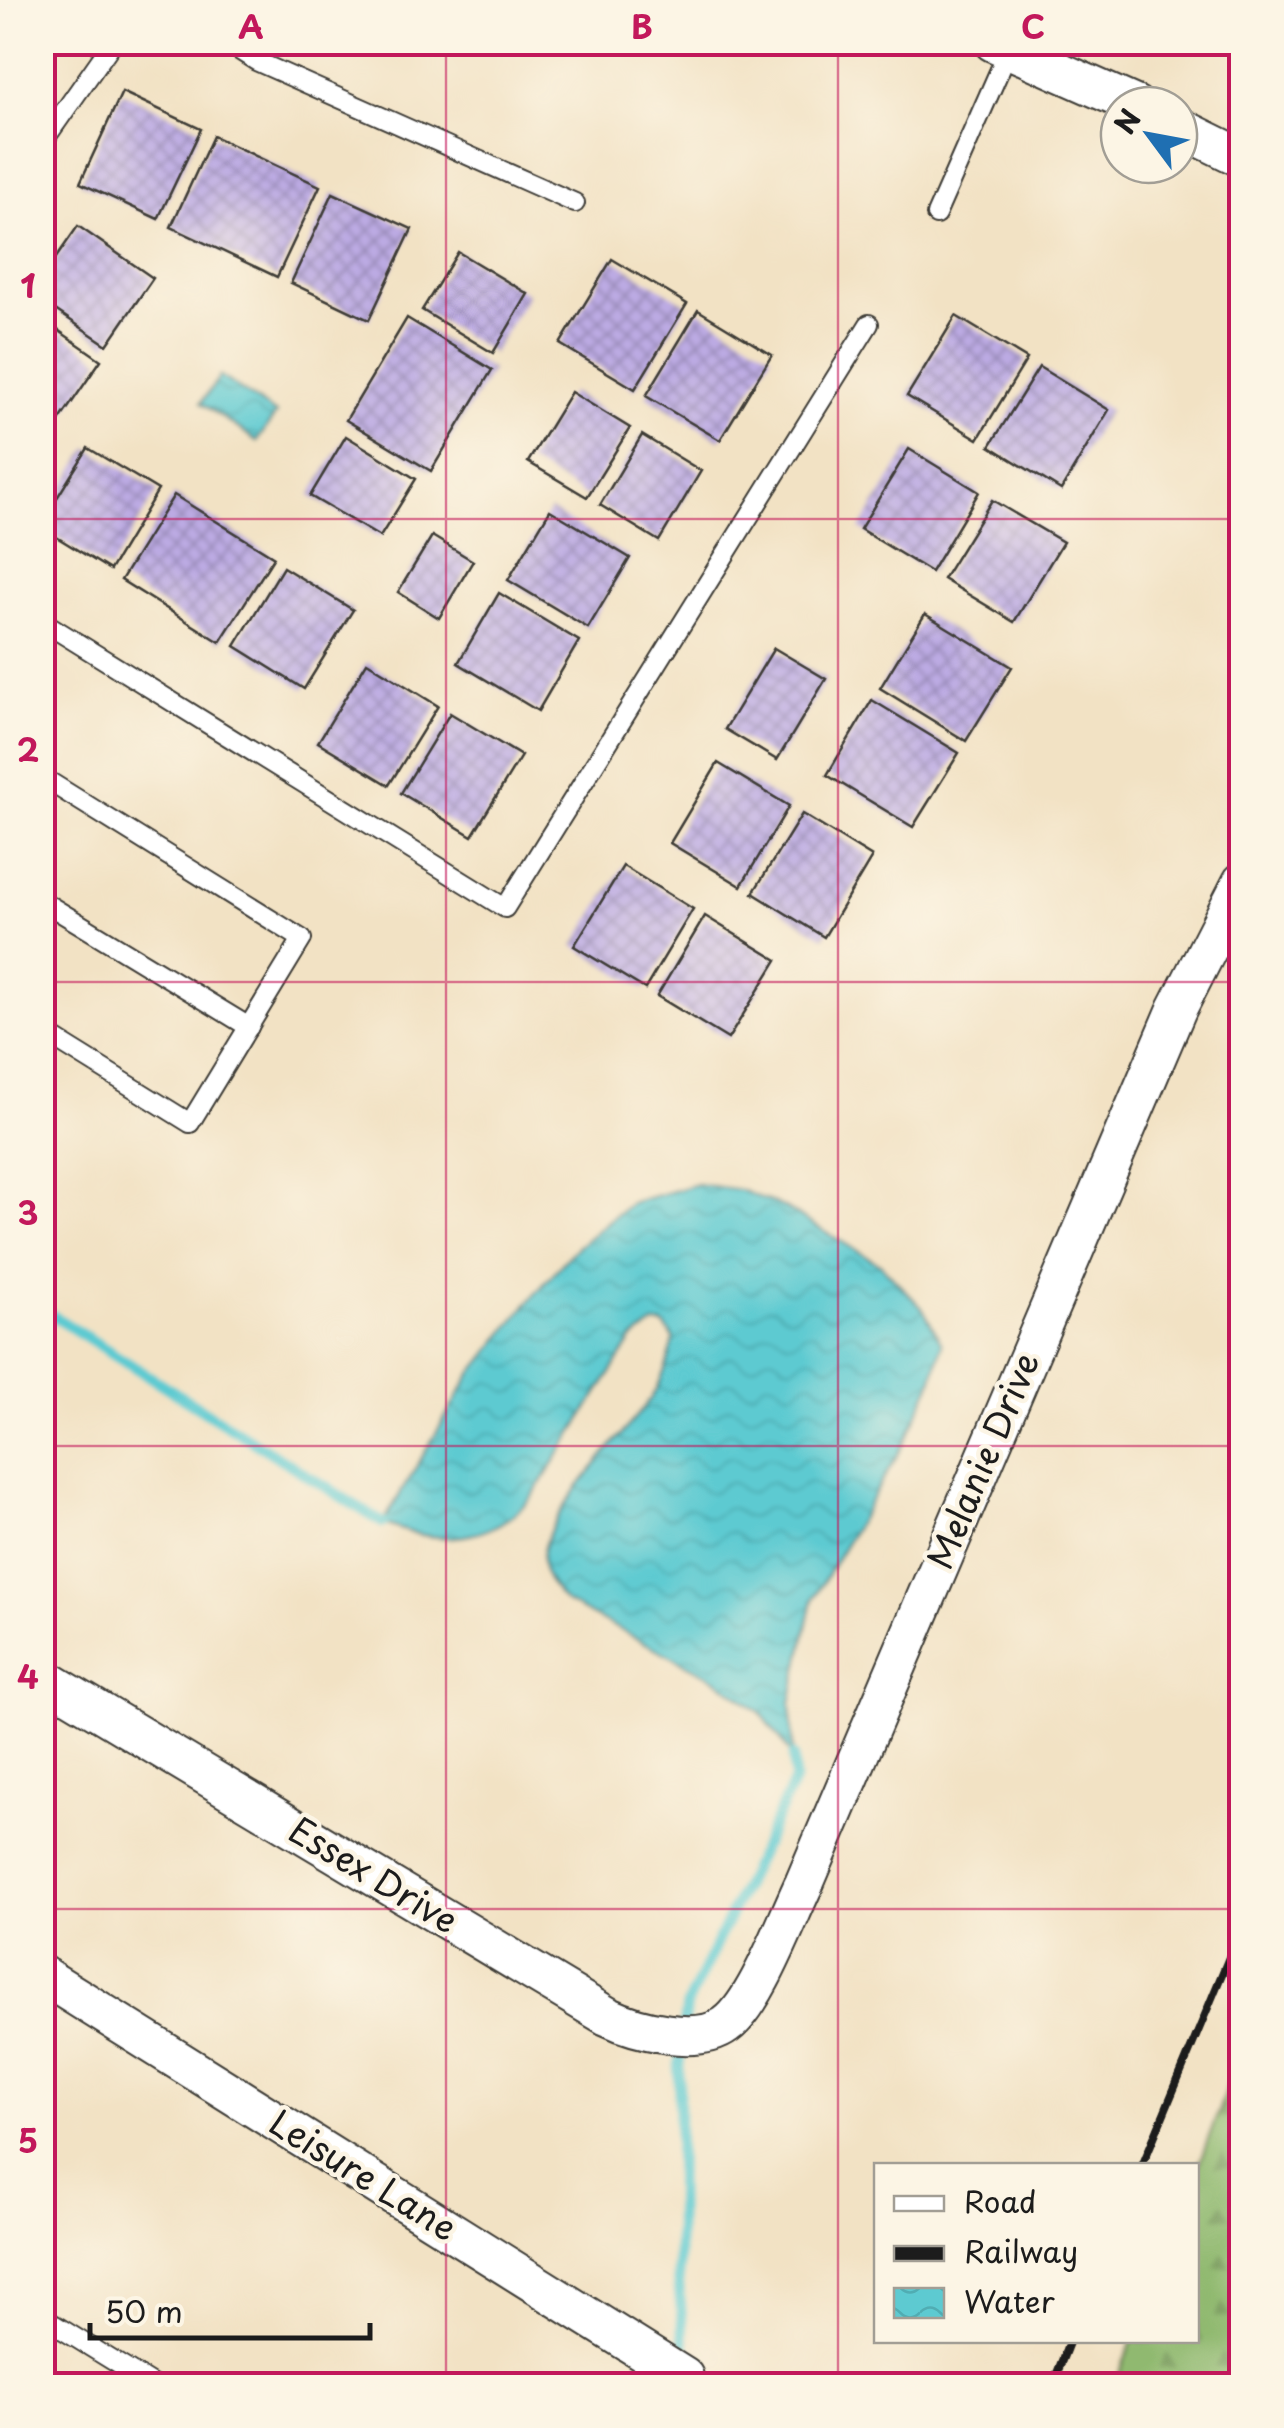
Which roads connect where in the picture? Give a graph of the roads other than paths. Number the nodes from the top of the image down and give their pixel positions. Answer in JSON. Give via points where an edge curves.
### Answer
{"nodes":[{"id":1,"x":113,"y":42,"type":"edge"},
{"id":2,"x":226,"y":42,"type":"edge"},
{"id":3,"x":1005,"y":45,"type":"edge"},
{"id":4,"x":1099,"y":88,"type":"edge"},
{"id":5,"x":1199,"y":137,"type":"edge"},
{"id":6,"x":42,"y":143,"type":"edge"},
{"id":7,"x":1242,"y":158,"type":"edge"},
{"id":8,"x":575,"y":203,"type":"dead end"},
{"id":9,"x":936,"y":215,"type":"dead end"},
{"id":10,"x":869,"y":324,"type":"dead end"},
{"id":11,"x":42,"y":621,"type":"edge"},
{"id":12,"x":42,"y":777,"type":"edge"},
{"id":13,"x":1242,"y":882,"type":"edge"},
{"id":14,"x":42,"y":901,"type":"edge"},
{"id":15,"x":249,"y":1027,"type":"junction"},
{"id":16,"x":42,"y":1030,"type":"edge"},
{"id":17,"x":42,"y":1677,"type":"edge"},
{"id":18,"x":42,"y":1975,"type":"edge"},
{"id":19,"x":695,"y":2033,"type":"joint"},
{"id":20,"x":42,"y":2317,"type":"edge"},
{"id":21,"x":684,"y":2377,"type":"dead end"},
{"id":22,"x":154,"y":2386,"type":"edge"}],
"edges":[{"from":1,"to":6,"type":"lane"},
{"from":2,"to":8,"type":"lane","via":[[256,62]]},
{"from":3,"to":4,"type":"street"},
{"from":3,"to":9,"type":"lane"},
{"from":5,"to":7,"type":"street"},
{"from":10,"to":11,"type":"lane","via":[[505,908]]},
{"from":12,"to":15,"type":"lane","via":[[302,939]]},
{"from":13,"to":19,"type":"street","name":"Melanie Drive","via":[[1177,1009],[766,1966],[726,2026]]},
{"from":14,"to":15,"type":"lane"},
{"from":15,"to":16,"type":"lane","via":[[190,1123]]},
{"from":17,"to":19,"type":"street","name":"Essex Drive","via":[[607,2016],[632,2028]]},
{"from":18,"to":21,"type":"street","name":"Leisure Lane"},
{"from":20,"to":22,"type":"lane"}]}
